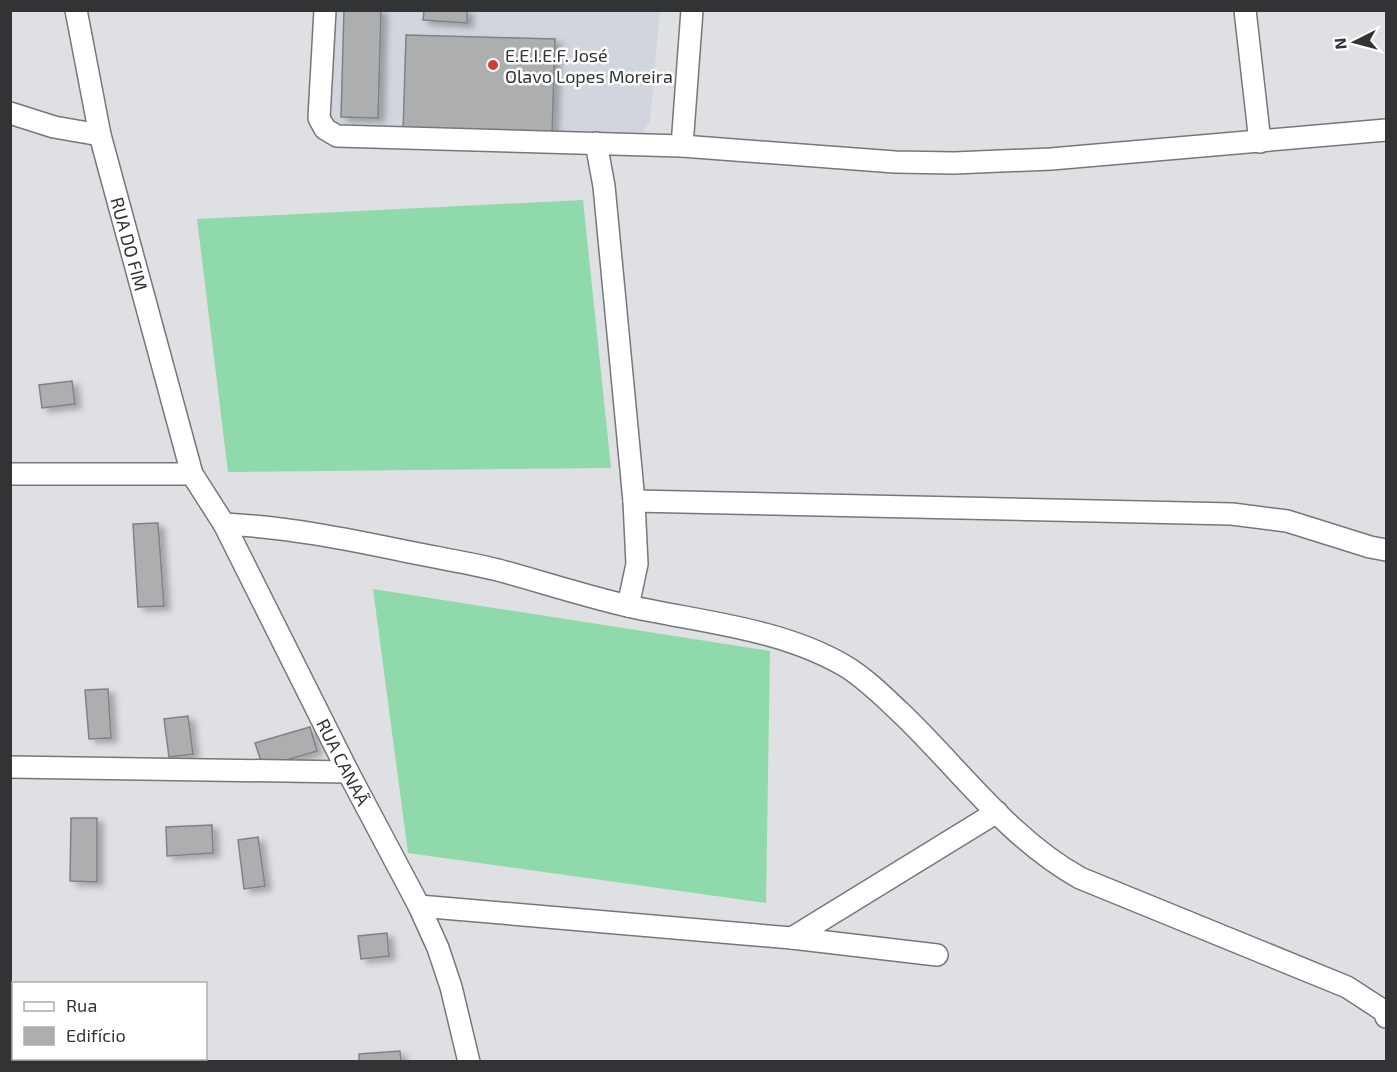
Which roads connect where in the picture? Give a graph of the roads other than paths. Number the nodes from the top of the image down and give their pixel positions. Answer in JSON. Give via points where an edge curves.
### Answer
{"nodes":[{"id":1,"x":76,"y":10,"type":"edge"},
{"id":2,"x":325,"y":10,"type":"edge"},
{"id":3,"x":692,"y":10,"type":"edge"},
{"id":4,"x":1245,"y":10,"type":"edge"},
{"id":5,"x":10,"y":113,"type":"edge"},
{"id":6,"x":1386,"y":130,"type":"edge"},
{"id":7,"x":100,"y":135,"type":"junction"},
{"id":8,"x":1260,"y":142,"type":"junction"},
{"id":9,"x":596,"y":143,"type":"junction"},
{"id":10,"x":682,"y":146,"type":"junction"},
{"id":11,"x":10,"y":474,"type":"edge"},
{"id":12,"x":192,"y":474,"type":"junction"},
{"id":13,"x":634,"y":501,"type":"junction"},
{"id":14,"x":224,"y":524,"type":"junction"},
{"id":15,"x":1386,"y":550,"type":"edge"},
{"id":16,"x":628,"y":606,"type":"junction"},
{"id":17,"x":10,"y":767,"type":"edge"},
{"id":18,"x":348,"y":772,"type":"junction"},
{"id":19,"x":997,"y":812,"type":"junction"},
{"id":20,"x":419,"y":906,"type":"junction"},
{"id":21,"x":792,"y":938,"type":"junction"},
{"id":22,"x":937,"y":955,"type":"dead end"},
{"id":23,"x":1386,"y":1009,"type":"edge"},
{"id":24,"x":469,"y":1062,"type":"edge"}],
"edges":[{"from":1,"to":7,"type":"street","name":"RUA DO FIM"},
{"from":2,"to":9,"type":"street","via":[[319,118],[325,129],[337,136]]},
{"from":3,"to":10,"type":"street"},
{"from":4,"to":8,"type":"street"},
{"from":5,"to":7,"type":"street","via":[[54,127]]},
{"from":6,"to":8,"type":"street"},
{"from":7,"to":12,"type":"street","name":"RUA DO FIM"},
{"from":8,"to":10,"type":"street","via":[[954,163]]},
{"from":9,"to":10,"type":"street"},
{"from":9,"to":13,"type":"street","via":[[604,186]]},
{"from":11,"to":12,"type":"street"},
{"from":12,"to":14,"type":"street","name":"RUA CANAÃ"},
{"from":13,"to":15,"type":"street","via":[[1232,514],[1287,521]]},
{"from":13,"to":16,"type":"street","via":[[637,564]]},
{"from":14,"to":16,"type":"street","via":[[332,536],[495,570]]},
{"from":14,"to":18,"type":"street","name":"RUA CANAÃ"},
{"from":16,"to":19,"type":"street","via":[[721,622],[811,648],[847,666],[912,723]]},
{"from":17,"to":18,"type":"street"},
{"from":18,"to":20,"type":"street","name":"RUA CANAÃ"},
{"from":19,"to":21,"type":"street"},
{"from":19,"to":23,"type":"street","via":[[1039,851],[1080,878],[1347,987]]},
{"from":20,"to":21,"type":"street"},
{"from":20,"to":24,"type":"street","name":"RUA CANAÃ","via":[[451,987]]},
{"from":21,"to":22,"type":"street"}]}
